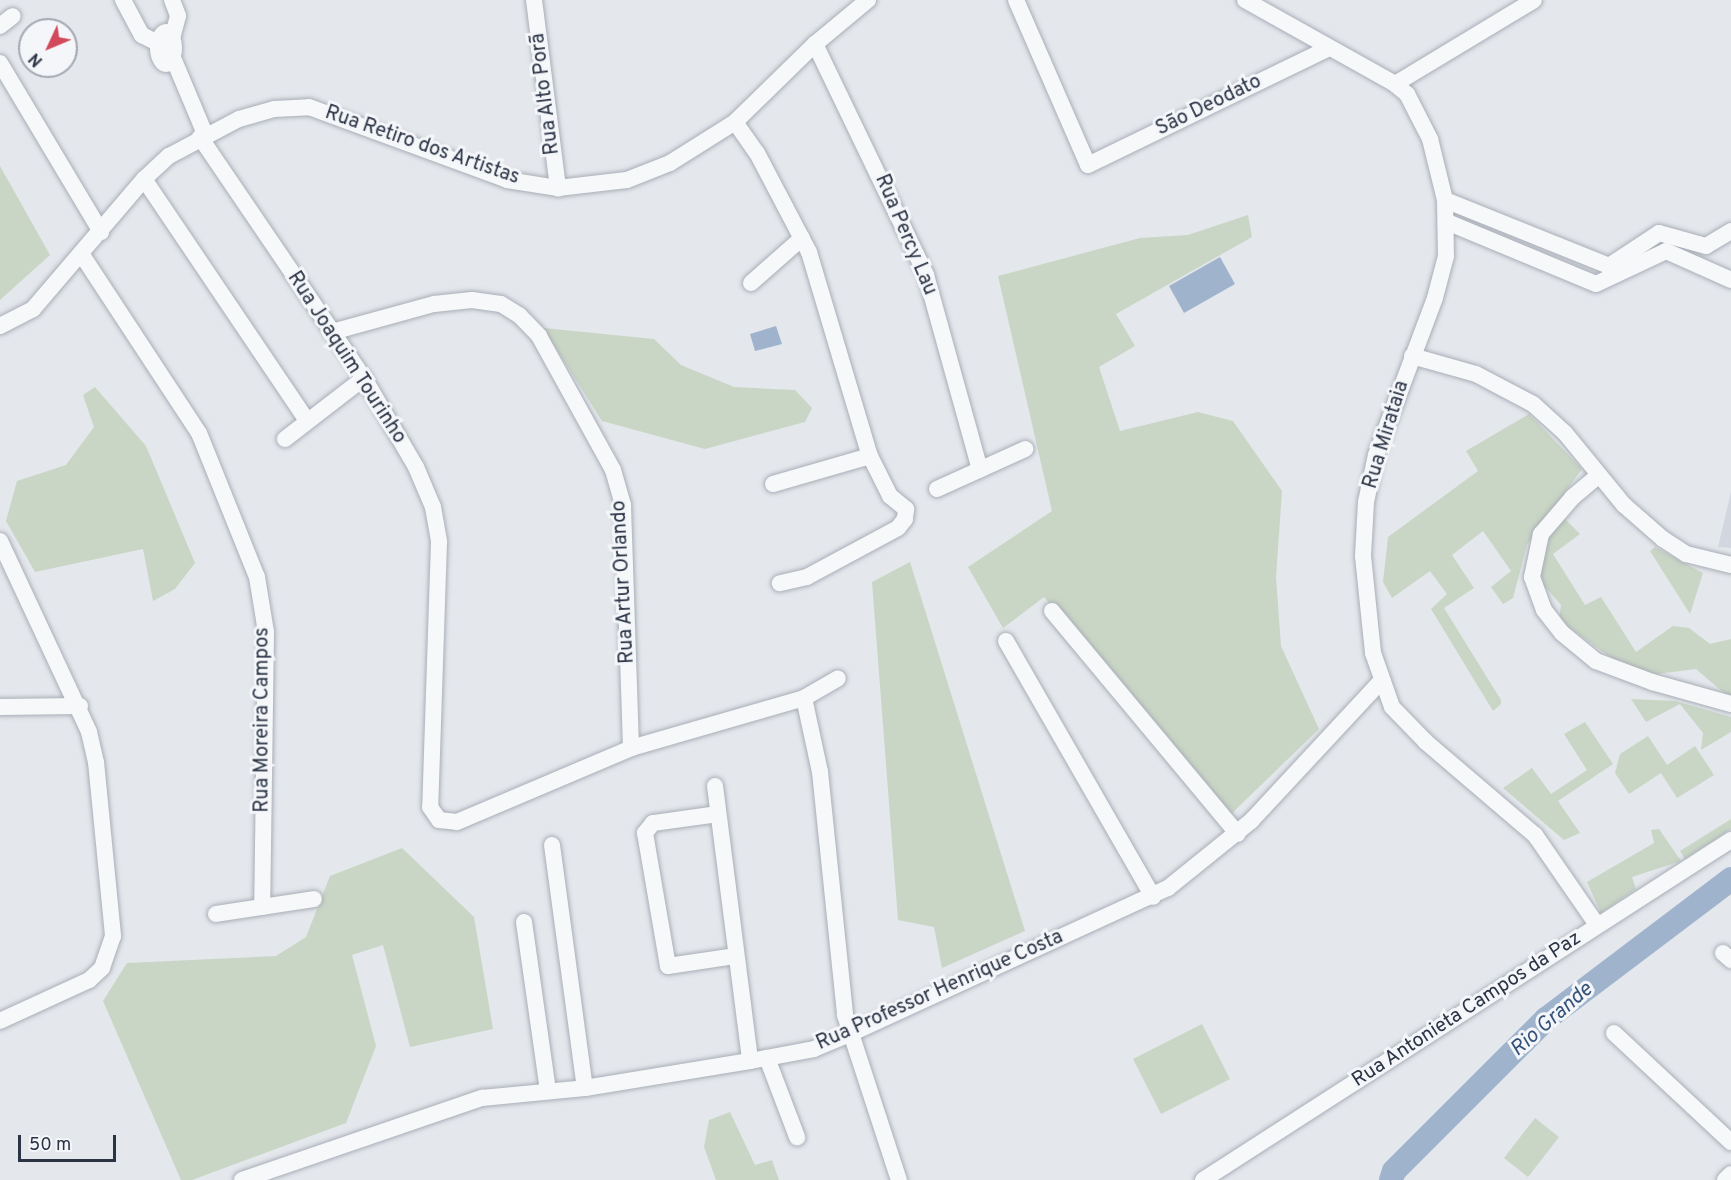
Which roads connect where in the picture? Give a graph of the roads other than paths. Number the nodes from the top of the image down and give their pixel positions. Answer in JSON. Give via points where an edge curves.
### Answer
{"nodes":[{"id":1,"x":123,"y":0,"type":"edge"},
{"id":2,"x":172,"y":0,"type":"edge"},
{"id":3,"x":534,"y":0,"type":"edge"},
{"id":4,"x":868,"y":0,"type":"edge"},
{"id":5,"x":1016,"y":0,"type":"edge"},
{"id":6,"x":1245,"y":0,"type":"edge"},
{"id":7,"x":1534,"y":0,"type":"edge"},
{"id":8,"x":167,"y":42,"type":"junction"},
{"id":9,"x":815,"y":44,"type":"junction"},
{"id":10,"x":1329,"y":48,"type":"junction"},
{"id":11,"x":0,"y":63,"type":"edge"},
{"id":12,"x":1395,"y":84,"type":"junction"},
{"id":13,"x":735,"y":122,"type":"junction"},
{"id":14,"x":203,"y":136,"type":"junction"},
{"id":15,"x":144,"y":179,"type":"junction"},
{"id":16,"x":558,"y":188,"type":"junction"},
{"id":17,"x":1445,"y":200,"type":"junction"},
{"id":18,"x":1448,"y":222,"type":"junction"},
{"id":19,"x":1731,"y":231,"type":"edge"},
{"id":20,"x":101,"y":232,"type":"junction"},
{"id":21,"x":802,"y":238,"type":"junction"},
{"id":22,"x":82,"y":255,"type":"junction"},
{"id":23,"x":1731,"y":280,"type":"edge"},
{"id":24,"x":751,"y":283,"type":"dead end"},
{"id":25,"x":0,"y":326,"type":"edge"},
{"id":26,"x":332,"y":332,"type":"junction"},
{"id":27,"x":1412,"y":356,"type":"junction"},
{"id":28,"x":364,"y":378,"type":"junction"},
{"id":29,"x":307,"y":421,"type":"junction"},
{"id":30,"x":285,"y":439,"type":"dead end"},
{"id":31,"x":1025,"y":449,"type":"dead end"},
{"id":32,"x":870,"y":456,"type":"junction"},
{"id":33,"x":980,"y":470,"type":"junction"},
{"id":34,"x":1599,"y":475,"type":"junction"},
{"id":35,"x":772,"y":484,"type":"dead end"},
{"id":36,"x":937,"y":489,"type":"dead end"},
{"id":37,"x":0,"y":541,"type":"edge"},
{"id":38,"x":1731,"y":566,"type":"edge"},
{"id":39,"x":780,"y":583,"type":"dead end"},
{"id":40,"x":1052,"y":611,"type":"dead end"},
{"id":41,"x":1006,"y":641,"type":"dead end"},
{"id":42,"x":838,"y":678,"type":"dead end"},
{"id":43,"x":1380,"y":682,"type":"junction"},
{"id":44,"x":804,"y":698,"type":"junction"},
{"id":45,"x":1731,"y":704,"type":"edge"},
{"id":46,"x":80,"y":706,"type":"junction"},
{"id":47,"x":0,"y":707,"type":"edge"},
{"id":48,"x":631,"y":748,"type":"junction"},
{"id":49,"x":715,"y":786,"type":"dead end"},
{"id":50,"x":718,"y":814,"type":"junction"},
{"id":51,"x":1238,"y":834,"type":"junction"},
{"id":52,"x":1731,"y":840,"type":"edge"},
{"id":53,"x":552,"y":845,"type":"dead end"},
{"id":54,"x":1153,"y":897,"type":"junction"},
{"id":55,"x":314,"y":899,"type":"dead end"},
{"id":56,"x":262,"y":907,"type":"junction"},
{"id":57,"x":216,"y":914,"type":"dead end"},
{"id":58,"x":524,"y":922,"type":"dead end"},
{"id":59,"x":1597,"y":925,"type":"junction"},
{"id":60,"x":736,"y":956,"type":"junction"},
{"id":61,"x":0,"y":1021,"type":"edge"},
{"id":62,"x":1614,"y":1033,"type":"dead end"},
{"id":63,"x":850,"y":1034,"type":"junction"},
{"id":64,"x":759,"y":1059,"type":"junction"},
{"id":65,"x":585,"y":1088,"type":"junction"},
{"id":66,"x":548,"y":1091,"type":"junction"},
{"id":67,"x":797,"y":1137,"type":"dead end"},
{"id":68,"x":1731,"y":1142,"type":"edge"},
{"id":69,"x":1731,"y":1174,"type":"edge"},
{"id":70,"x":242,"y":1180,"type":"edge"},
{"id":71,"x":899,"y":1180,"type":"edge"},
{"id":72,"x":1203,"y":1180,"type":"edge"},
{"id":73,"x":1725,"y":1180,"type":"edge"}],
"edges":[{"from":1,"to":8,"type":"street","via":[[142,35]]},
{"from":2,"to":8,"type":"street","via":[[178,16]]},
{"from":3,"to":16,"type":"street","name":"Rua Alto Porã"},
{"from":4,"to":9,"type":"street","name":"Rua Retiro dos Artistas"},
{"from":5,"to":10,"type":"street","name":"São Deodato","via":[[1088,165]]},
{"from":6,"to":10,"type":"street","name":"Rua Mirataia"},
{"from":7,"to":12,"type":"street"},
{"from":8,"to":14,"type":"street","name":"Rua Joaquim Tourinho"},
{"from":9,"to":13,"type":"street","name":"Rua Retiro dos Artistas"},
{"from":9,"to":33,"type":"street","name":"Rua Percy Lau","via":[[926,275]]},
{"from":10,"to":12,"type":"street","name":"Rua Mirataia"},
{"from":11,"to":20,"type":"street"},
{"from":12,"to":17,"type":"street","name":"Rua Mirataia","via":[[1407,94],[1431,140]]},
{"from":13,"to":16,"type":"street","name":"Rua Retiro dos Artistas","via":[[670,163],[627,180]]},
{"from":13,"to":21,"type":"street","via":[[757,153]]},
{"from":14,"to":15,"type":"street","name":"Rua Retiro dos Artistas","via":[[169,156]]},
{"from":14,"to":16,"type":"street","name":"Rua Retiro dos Artistas","via":[[257,113],[309,107],[507,180]]},
{"from":14,"to":26,"type":"street","name":"Rua Joaquim Tourinho"},
{"from":15,"to":20,"type":"street","name":"Rua Retiro dos Artistas"},
{"from":15,"to":29,"type":"street"},
{"from":17,"to":18,"type":"street","name":"Rua Mirataia"},
{"from":17,"to":19,"type":"street","via":[[1609,266],[1659,233],[1706,246]]},
{"from":18,"to":23,"type":"street","via":[[1596,284],[1666,251]]},
{"from":18,"to":27,"type":"street","name":"Rua Mirataia","via":[[1446,256],[1436,298]]},
{"from":20,"to":22,"type":"street","name":"Rua Retiro dos Artistas"},
{"from":21,"to":24,"type":"street"},
{"from":21,"to":32,"type":"street"},
{"from":22,"to":25,"type":"street","name":"Rua Retiro dos Artistas","via":[[33,309]]},
{"from":22,"to":56,"type":"street","name":"Rua Moreira Campos","via":[[199,433],[257,578],[266,632]]},
{"from":26,"to":28,"type":"street","name":"Rua Joaquim Tourinho"},
{"from":26,"to":48,"type":"street","name":"Rua Artur Orlando","via":[[434,303],[472,300],[501,304],[520,316],[539,336],[613,470],[623,506]]},
{"from":27,"to":34,"type":"street","via":[[1476,374],[1533,404],[1565,433]]},
{"from":27,"to":43,"type":"street","name":"Rua Mirataia","via":[[1376,455],[1366,502],[1363,556],[1368,620]]},
{"from":28,"to":29,"type":"street"},
{"from":28,"to":48,"type":"street","name":"Rua Joaquim Tourinho","via":[[416,467],[433,507],[439,542],[432,814],[448,824],[457,822]]},
{"from":29,"to":30,"type":"street"},
{"from":31,"to":33,"type":"street"},
{"from":32,"to":35,"type":"street"},
{"from":32,"to":39,"type":"street","via":[[890,496],[906,509],[905,519],[898,528],[807,578]]},
{"from":33,"to":36,"type":"street"},
{"from":34,"to":38,"type":"street","via":[[1624,505],[1663,539],[1686,554]]},
{"from":34,"to":45,"type":"street","via":[[1572,498],[1541,534],[1532,577],[1544,610],[1562,633],[1596,661],[1652,682]]},
{"from":37,"to":46,"type":"street"},
{"from":40,"to":51,"type":"street"},
{"from":41,"to":54,"type":"street"},
{"from":42,"to":44,"type":"street"},
{"from":43,"to":51,"type":"street","name":"Rua Professor Henrique Costa"},
{"from":43,"to":59,"type":"street","name":"Rua Mirataia","via":[[1392,707],[1407,725],[1535,835]]},
{"from":44,"to":48,"type":"street"},
{"from":44,"to":63,"type":"street","via":[[820,772]]},
{"from":46,"to":47,"type":"street"},
{"from":46,"to":61,"type":"street","via":[[96,762],[113,936],[110,952],[102,968],[74,990]]},
{"from":49,"to":50,"type":"street"},
{"from":50,"to":60,"type":"street"},
{"from":50,"to":60,"type":"street","via":[[653,823],[645,833],[669,966]]},
{"from":51,"to":54,"type":"street","name":"Rua Professor Henrique Costa"},
{"from":52,"to":59,"type":"street","name":"Rua Antonieta Campos da Paz"},
{"from":53,"to":65,"type":"street"},
{"from":54,"to":63,"type":"street","name":"Rua Professor Henrique Costa"},
{"from":55,"to":56,"type":"street"},
{"from":56,"to":57,"type":"street"},
{"from":58,"to":66,"type":"street"},
{"from":59,"to":72,"type":"street","name":"Rua Antonieta Campos da Paz"},
{"from":60,"to":64,"type":"street"},
{"from":62,"to":68,"type":"street"},
{"from":63,"to":64,"type":"street","name":"Rua Professor Henrique Costa","via":[[814,1049]]},
{"from":63,"to":71,"type":"street"},
{"from":64,"to":65,"type":"street","name":"Rua Professor Henrique Costa"},
{"from":64,"to":67,"type":"street"},
{"from":65,"to":66,"type":"street","name":"Rua Professor Henrique Costa"},
{"from":66,"to":70,"type":"street","name":"Rua Professor Henrique Costa","via":[[482,1098]]},
{"from":69,"to":73,"type":"street"}]}
